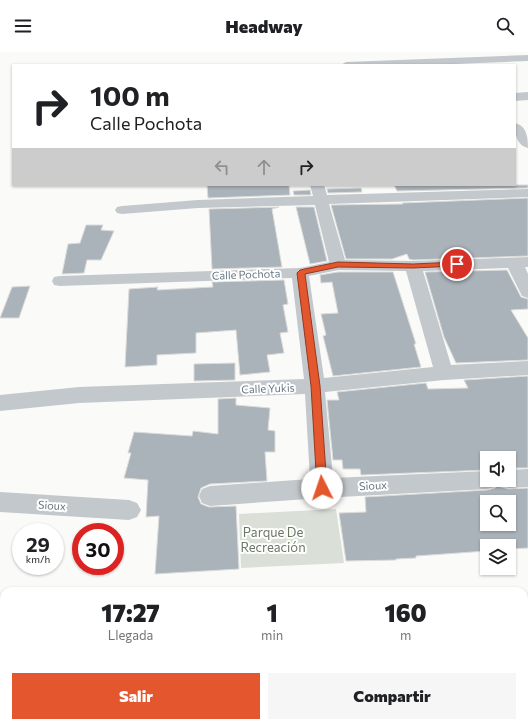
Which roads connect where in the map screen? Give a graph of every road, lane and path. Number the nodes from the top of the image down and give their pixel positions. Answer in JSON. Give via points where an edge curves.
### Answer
{"nodes":[{"id":1,"x":528,"y":58,"type":"edge"},
{"id":2,"x":467,"y":59,"type":"edge"},
{"id":3,"x":366,"y":64,"type":"edge"},
{"id":4,"x":528,"y":96,"type":"edge"},
{"id":5,"x":516,"y":97,"type":"edge"},
{"id":6,"x":516,"y":128,"type":"edge"},
{"id":7,"x":524,"y":140,"type":"edge"},
{"id":8,"x":316,"y":186,"type":"edge"},
{"id":9,"x":528,"y":193,"type":"edge"},
{"id":10,"x":320,"y":201,"type":"junction"},
{"id":11,"x":122,"y":210,"type":"dead end"},
{"id":12,"x":521,"y":262,"type":"edge"},
{"id":13,"x":338,"y":265,"type":"junction"},
{"id":14,"x":413,"y":266,"type":"junction"},
{"id":15,"x":300,"y":273,"type":"junction"},
{"id":16,"x":60,"y":281,"type":"dead end"},
{"id":17,"x":528,"y":292,"type":"edge"},
{"id":18,"x":528,"y":368,"type":"edge"},
{"id":19,"x":444,"y":373,"type":"junction"},
{"id":20,"x":315,"y":386,"type":"junction"},
{"id":21,"x":0,"y":403,"type":"edge"},
{"id":22,"x":528,"y":478,"type":"edge"},
{"id":23,"x":516,"y":479,"type":"edge"},
{"id":24,"x":480,"y":480,"type":"edge"},
{"id":25,"x":322,"y":488,"type":"junction"},
{"id":26,"x":210,"y":496,"type":"dead end"},
{"id":27,"x":0,"y":502,"type":"edge"},
{"id":28,"x":129,"y":510,"type":"dead end"}],
"edges":[{"from":1,"to":2,"type":"street"},
{"from":2,"to":3,"type":"street"},
{"from":4,"to":5,"type":"street"},
{"from":6,"to":7,"type":"street"},
{"from":8,"to":10,"type":"street"},
{"from":9,"to":10,"type":"street"},
{"from":10,"to":11,"type":"street","via":[[185,204]]},
{"from":10,"to":13,"type":"street"},
{"from":12,"to":14,"type":"street","name":"Calle Pochota"},
{"from":12,"to":17,"type":"street"},
{"from":13,"to":14,"type":"street","name":"Calle Pochota"},
{"from":13,"to":15,"type":"street","name":"Calle Pochota"},
{"from":14,"to":19,"type":"street"},
{"from":15,"to":16,"type":"street","name":"Calle Pochota"},
{"from":15,"to":20,"type":"street"},
{"from":18,"to":19,"type":"street","name":"Calle Yukis"},
{"from":19,"to":20,"type":"street","name":"Calle Yukis"},
{"from":20,"to":21,"type":"street","name":"Calle Yukis","via":[[79,394]]},
{"from":20,"to":25,"type":"street"},
{"from":22,"to":23,"type":"street"},
{"from":24,"to":25,"type":"street","name":"Sioux"},
{"from":25,"to":26,"type":"street","name":"Sioux"},
{"from":27,"to":28,"type":"street","name":"Sioux"}]}
